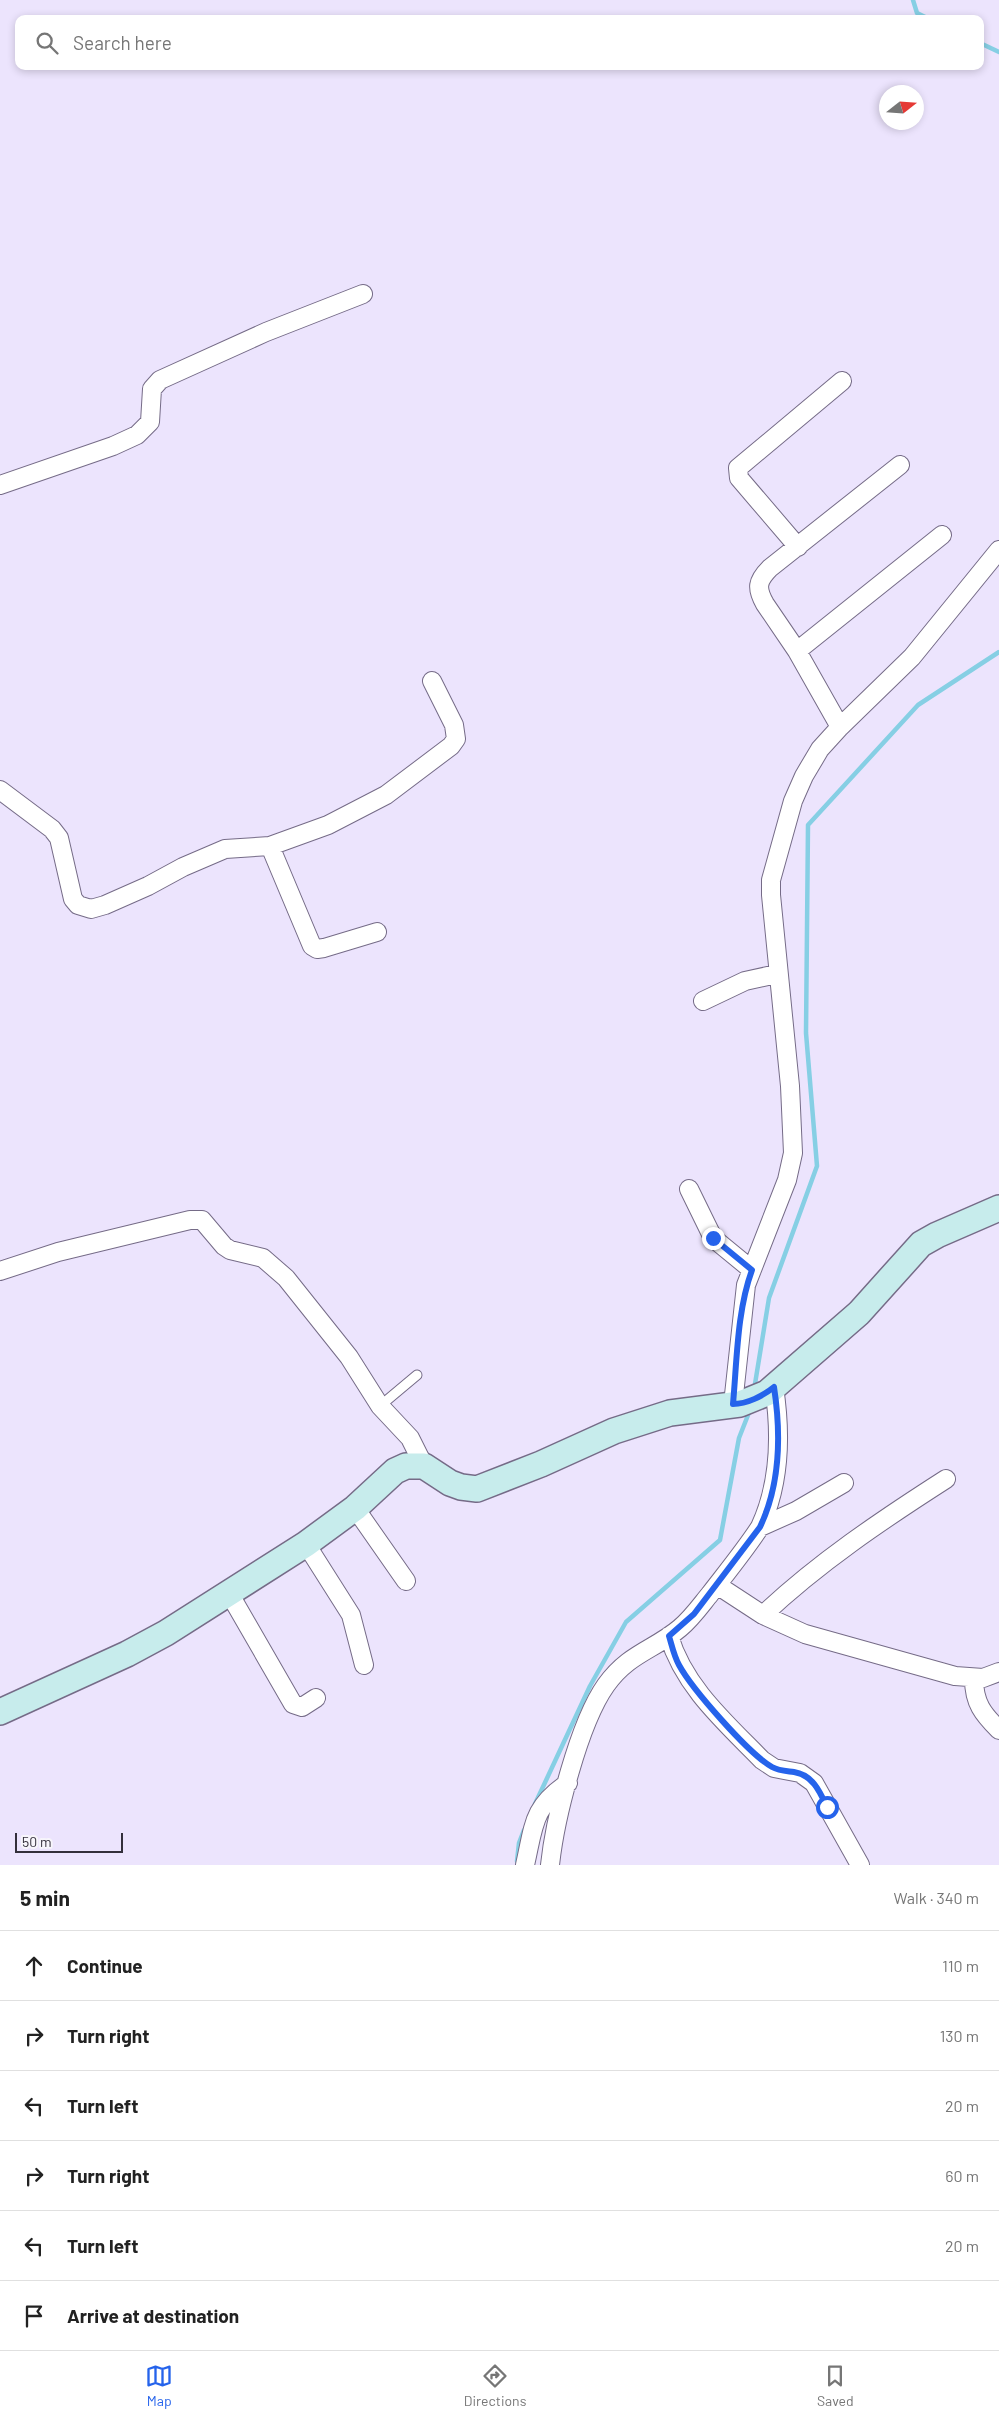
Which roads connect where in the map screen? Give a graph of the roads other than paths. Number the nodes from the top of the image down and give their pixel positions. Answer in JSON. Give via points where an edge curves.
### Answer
{"nodes":[{"id":1,"x":363,"y":294,"type":"dead end"},
{"id":2,"x":842,"y":381,"type":"dead end"},
{"id":3,"x":900,"y":464,"type":"dead end"},
{"id":4,"x":0,"y":485,"type":"edge"},
{"id":5,"x":942,"y":534,"type":"dead end"},
{"id":6,"x":798,"y":546,"type":"junction"},
{"id":7,"x":999,"y":550,"type":"edge"},
{"id":8,"x":797,"y":651,"type":"junction"},
{"id":9,"x":432,"y":681,"type":"dead end"},
{"id":10,"x":840,"y":727,"type":"junction"},
{"id":11,"x":0,"y":790,"type":"edge"},
{"id":12,"x":270,"y":846,"type":"junction"},
{"id":13,"x":377,"y":932,"type":"dead end"},
{"id":14,"x":777,"y":974,"type":"junction"},
{"id":15,"x":703,"y":1001,"type":"dead end"},
{"id":16,"x":689,"y":1189,"type":"dead end"},
{"id":17,"x":999,"y":1208,"type":"edge"},
{"id":18,"x":752,"y":1270,"type":"junction"},
{"id":19,"x":0,"y":1271,"type":"edge"},
{"id":20,"x":417,"y":1375,"type":"dead end"},
{"id":21,"x":770,"y":1390,"type":"junction"},
{"id":22,"x":737,"y":1404,"type":"junction"},
{"id":23,"x":380,"y":1406,"type":"junction"},
{"id":24,"x":424,"y":1466,"type":"junction"},
{"id":25,"x":946,"y":1479,"type":"dead end"},
{"id":26,"x":844,"y":1483,"type":"dead end"},
{"id":27,"x":355,"y":1508,"type":"junction"},
{"id":28,"x":760,"y":1527,"type":"junction"},
{"id":29,"x":306,"y":1544,"type":"junction"},
{"id":30,"x":406,"y":1581,"type":"dead end"},
{"id":31,"x":717,"y":1585,"type":"junction"},
{"id":32,"x":229,"y":1593,"type":"junction"},
{"id":33,"x":763,"y":1615,"type":"junction"},
{"id":34,"x":669,"y":1636,"type":"junction"},
{"id":35,"x":364,"y":1665,"type":"dead end"},
{"id":36,"x":999,"y":1672,"type":"edge"},
{"id":37,"x":974,"y":1679,"type":"junction"},
{"id":38,"x":316,"y":1698,"type":"dead end"},
{"id":39,"x":0,"y":1712,"type":"edge"},
{"id":40,"x":999,"y":1730,"type":"edge"},
{"id":41,"x":568,"y":1783,"type":"junction"},
{"id":42,"x":525,"y":1865,"type":"edge"},
{"id":43,"x":550,"y":1865,"type":"edge"},
{"id":44,"x":860,"y":1865,"type":"edge"}],
"edges":[{"from":1,"to":4,"type":"street","via":[[266,332],[160,380],[152,389],[150,422],[136,435]]},
{"from":2,"to":6,"type":"street","via":[[738,468],[739,478]]},
{"from":3,"to":6,"type":"street"},
{"from":5,"to":8,"type":"street"},
{"from":6,"to":8,"type":"street","via":[[770,568],[758,584],[760,596]]},
{"from":7,"to":10,"type":"street","via":[[912,657]]},
{"from":8,"to":10,"type":"street"},
{"from":9,"to":12,"type":"street","via":[[454,725],[456,739],[451,746],[361,810]]},
{"from":10,"to":14,"type":"street","via":[[820,749],[793,800],[771,880]]},
{"from":11,"to":12,"type":"street","via":[[52,829],[59,838],[69,890],[73,899],[84,908],[105,905],[225,849]]},
{"from":12,"to":13,"type":"street","via":[[312,946],[324,948]]},
{"from":14,"to":15,"type":"street","via":[[746,981]]},
{"from":14,"to":18,"type":"street","via":[[790,1086],[793,1153],[784,1187]]},
{"from":16,"to":18,"type":"street","via":[[713,1238]]},
{"from":17,"to":21,"type":"street","via":[[921,1244],[859,1313]]},
{"from":18,"to":22,"type":"street","via":[[742,1310]]},
{"from":19,"to":23,"type":"street","via":[[58,1252],[190,1220],[202,1220],[224,1246],[263,1258],[286,1278],[348,1357]]},
{"from":20,"to":23,"type":"lane"},
{"from":21,"to":22,"type":"street"},
{"from":21,"to":28,"type":"street","via":[[778,1433],[777,1463],[767,1513]]},
{"from":22,"to":24,"type":"street","via":[[670,1413],[614,1431],[477,1489],[456,1485]]},
{"from":23,"to":24,"type":"street","via":[[410,1438]]},
{"from":24,"to":27,"type":"street","via":[[406,1466],[395,1472]]},
{"from":25,"to":33,"type":"street","via":[[890,1514],[793,1587]]},
{"from":26,"to":28,"type":"street"},
{"from":27,"to":29,"type":"street"},
{"from":27,"to":30,"type":"street"},
{"from":28,"to":31,"type":"street"},
{"from":29,"to":32,"type":"street"},
{"from":29,"to":35,"type":"street","via":[[351,1615]]},
{"from":31,"to":33,"type":"street"},
{"from":31,"to":34,"type":"street","via":[[694,1614]]},
{"from":32,"to":38,"type":"street","via":[[292,1704],[302,1707]]},
{"from":32,"to":39,"type":"street","via":[[127,1654]]},
{"from":33,"to":37,"type":"street","via":[[814,1637]]},
{"from":34,"to":41,"type":"street","via":[[627,1662],[605,1686],[588,1721]]},
{"from":34,"to":44,"type":"street","via":[[680,1666],[698,1692],[762,1760],[774,1768],[800,1773],[814,1783]]},
{"from":36,"to":37,"type":"street"},
{"from":37,"to":40,"type":"street","via":[[978,1706]]},
{"from":41,"to":42,"type":"street","via":[[552,1794],[538,1811]]},
{"from":41,"to":43,"type":"street"}]}
